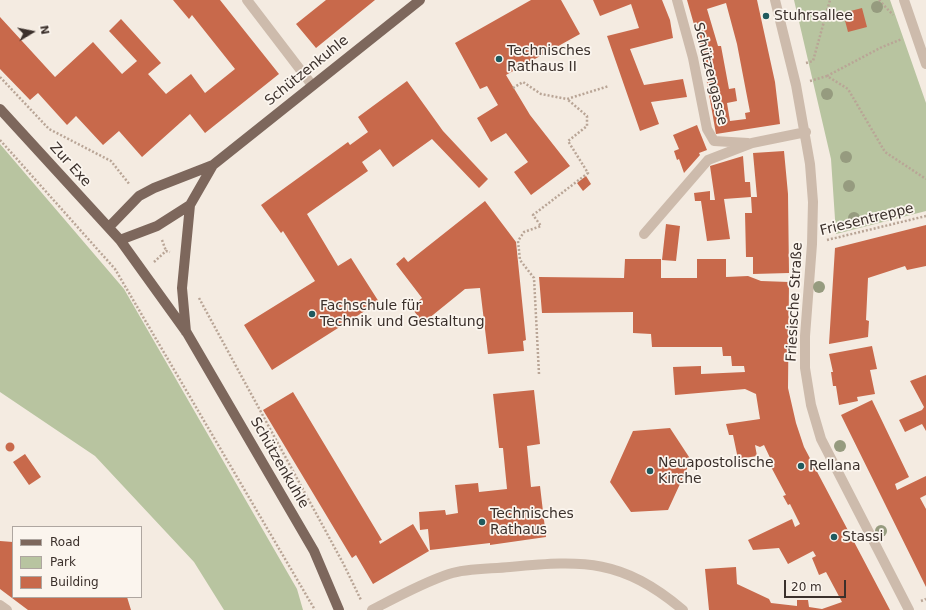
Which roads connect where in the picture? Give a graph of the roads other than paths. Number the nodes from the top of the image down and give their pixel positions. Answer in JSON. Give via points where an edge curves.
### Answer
{"nodes":[{"id":1,"x":247,"y":0,"type":"edge"},
{"id":2,"x":420,"y":0,"type":"edge"},
{"id":3,"x":677,"y":0,"type":"edge"},
{"id":4,"x":775,"y":0,"type":"edge"},
{"id":5,"x":904,"y":0,"type":"edge"},
{"id":6,"x":926,"y":64,"type":"edge"},
{"id":7,"x":312,"y":85,"type":"junction"},
{"id":8,"x":0,"y":109,"type":"edge"},
{"id":9,"x":806,"y":132,"type":"junction"},
{"id":10,"x":752,"y":143,"type":"junction"},
{"id":11,"x":213,"y":165,"type":"junction"},
{"id":12,"x":190,"y":205,"type":"junction"},
{"id":13,"x":109,"y":228,"type":"junction"},
{"id":14,"x":644,"y":234,"type":"dead end"},
{"id":15,"x":120,"y":240,"type":"junction"},
{"id":16,"x":187,"y":333,"type":"junction"},
{"id":17,"x":0,"y":605,"type":"edge"},
{"id":18,"x":7,"y":610,"type":"edge"},
{"id":19,"x":339,"y":610,"type":"edge"},
{"id":20,"x":372,"y":610,"type":"edge"},
{"id":21,"x":683,"y":610,"type":"edge"},
{"id":22,"x":909,"y":610,"type":"edge"}],
"edges":[{"from":1,"to":7,"type":"street"},
{"from":2,"to":7,"type":"main road","name":"Schützenkuhle"},
{"from":3,"to":10,"type":"street","name":"Schützengasse","via":[[693,58],[707,129],[714,141]]},
{"from":4,"to":9,"type":"street","name":"Friesische Straße"},
{"from":5,"to":6,"type":"street"},
{"from":7,"to":11,"type":"main road","name":"Schützenkuhle"},
{"from":8,"to":13,"type":"main road","name":"Zur Exe"},
{"from":9,"to":10,"type":"street","name":"Schützengasse"},
{"from":9,"to":22,"type":"street","name":"Friesische Straße","via":[[813,202],[805,336],[805,368],[811,405],[821,439]]},
{"from":10,"to":14,"type":"street","name":"Schützengasse","via":[[708,160]]},
{"from":11,"to":12,"type":"main road","name":"Schützenkuhle"},
{"from":11,"to":13,"type":"main road","name":"Schützenkuhle","via":[[139,196]]},
{"from":12,"to":15,"type":"main road","name":"Schützenkuhle","via":[[157,226]]},
{"from":12,"to":16,"type":"main road","name":"Schützenkuhle","via":[[182,288]]},
{"from":13,"to":15,"type":"main road","name":"Zur Exe"},
{"from":15,"to":16,"type":"main road","name":"Schützenkuhle"},
{"from":16,"to":19,"type":"main road","name":"Schützenkuhle","via":[[314,551]]},
{"from":17,"to":18,"type":"street"},
{"from":20,"to":21,"type":"street","via":[[450,573],[561,562],[602,566],[634,577],[661,592]]}]}
